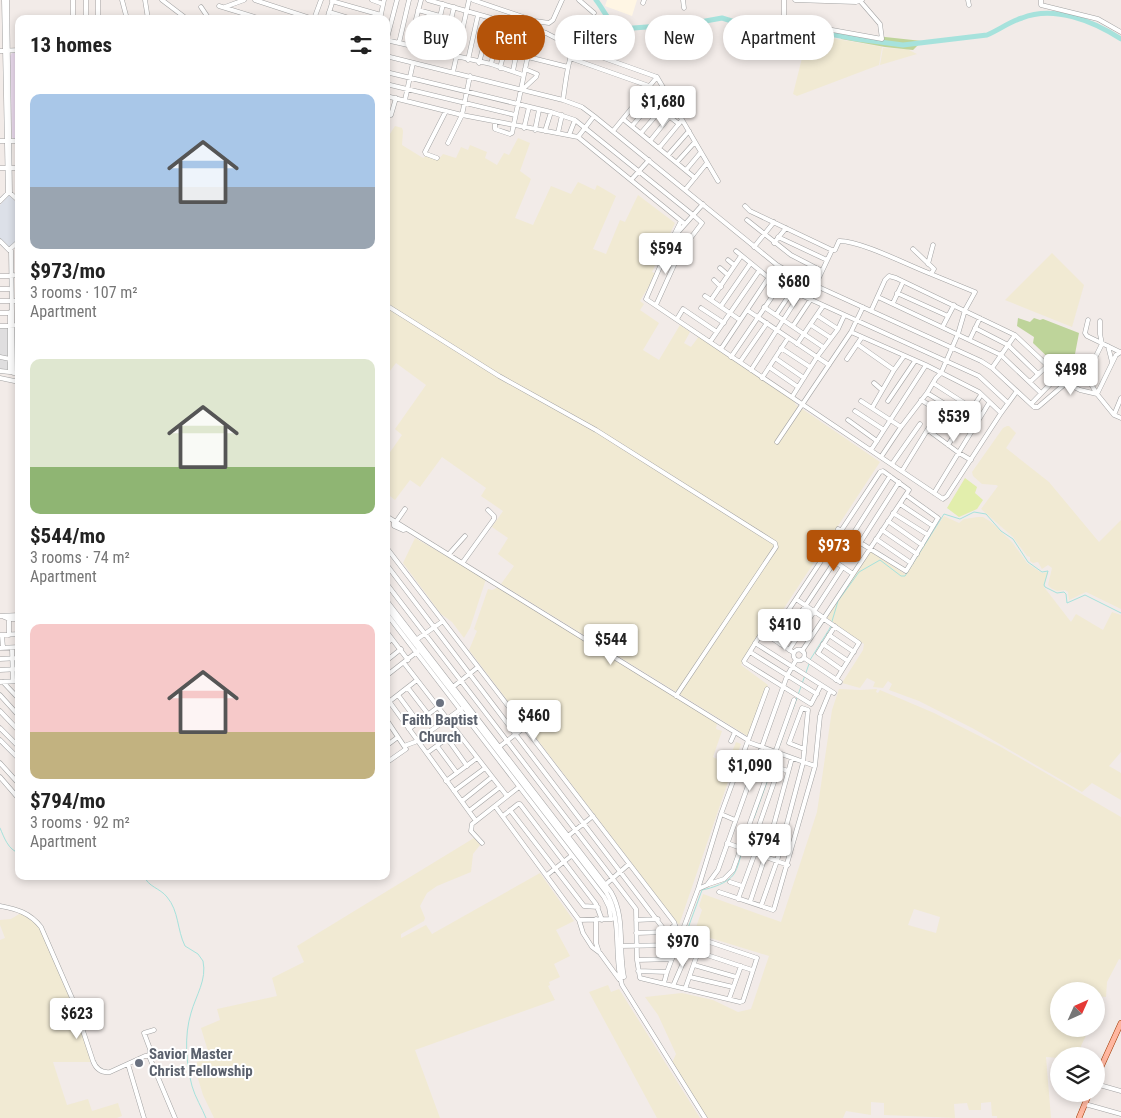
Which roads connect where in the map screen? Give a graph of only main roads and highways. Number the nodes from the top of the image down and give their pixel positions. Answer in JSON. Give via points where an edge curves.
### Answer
{"nodes":[{"id":1,"x":1121,"y":1023,"type":"edge"},
{"id":2,"x":1105,"y":1057,"type":"edge"},
{"id":3,"x":1086,"y":1102,"type":"edge"},
{"id":4,"x":1079,"y":1118,"type":"edge"}],
"edges":[{"from":1,"to":2,"type":"main road"},
{"from":3,"to":4,"type":"main road"}]}
